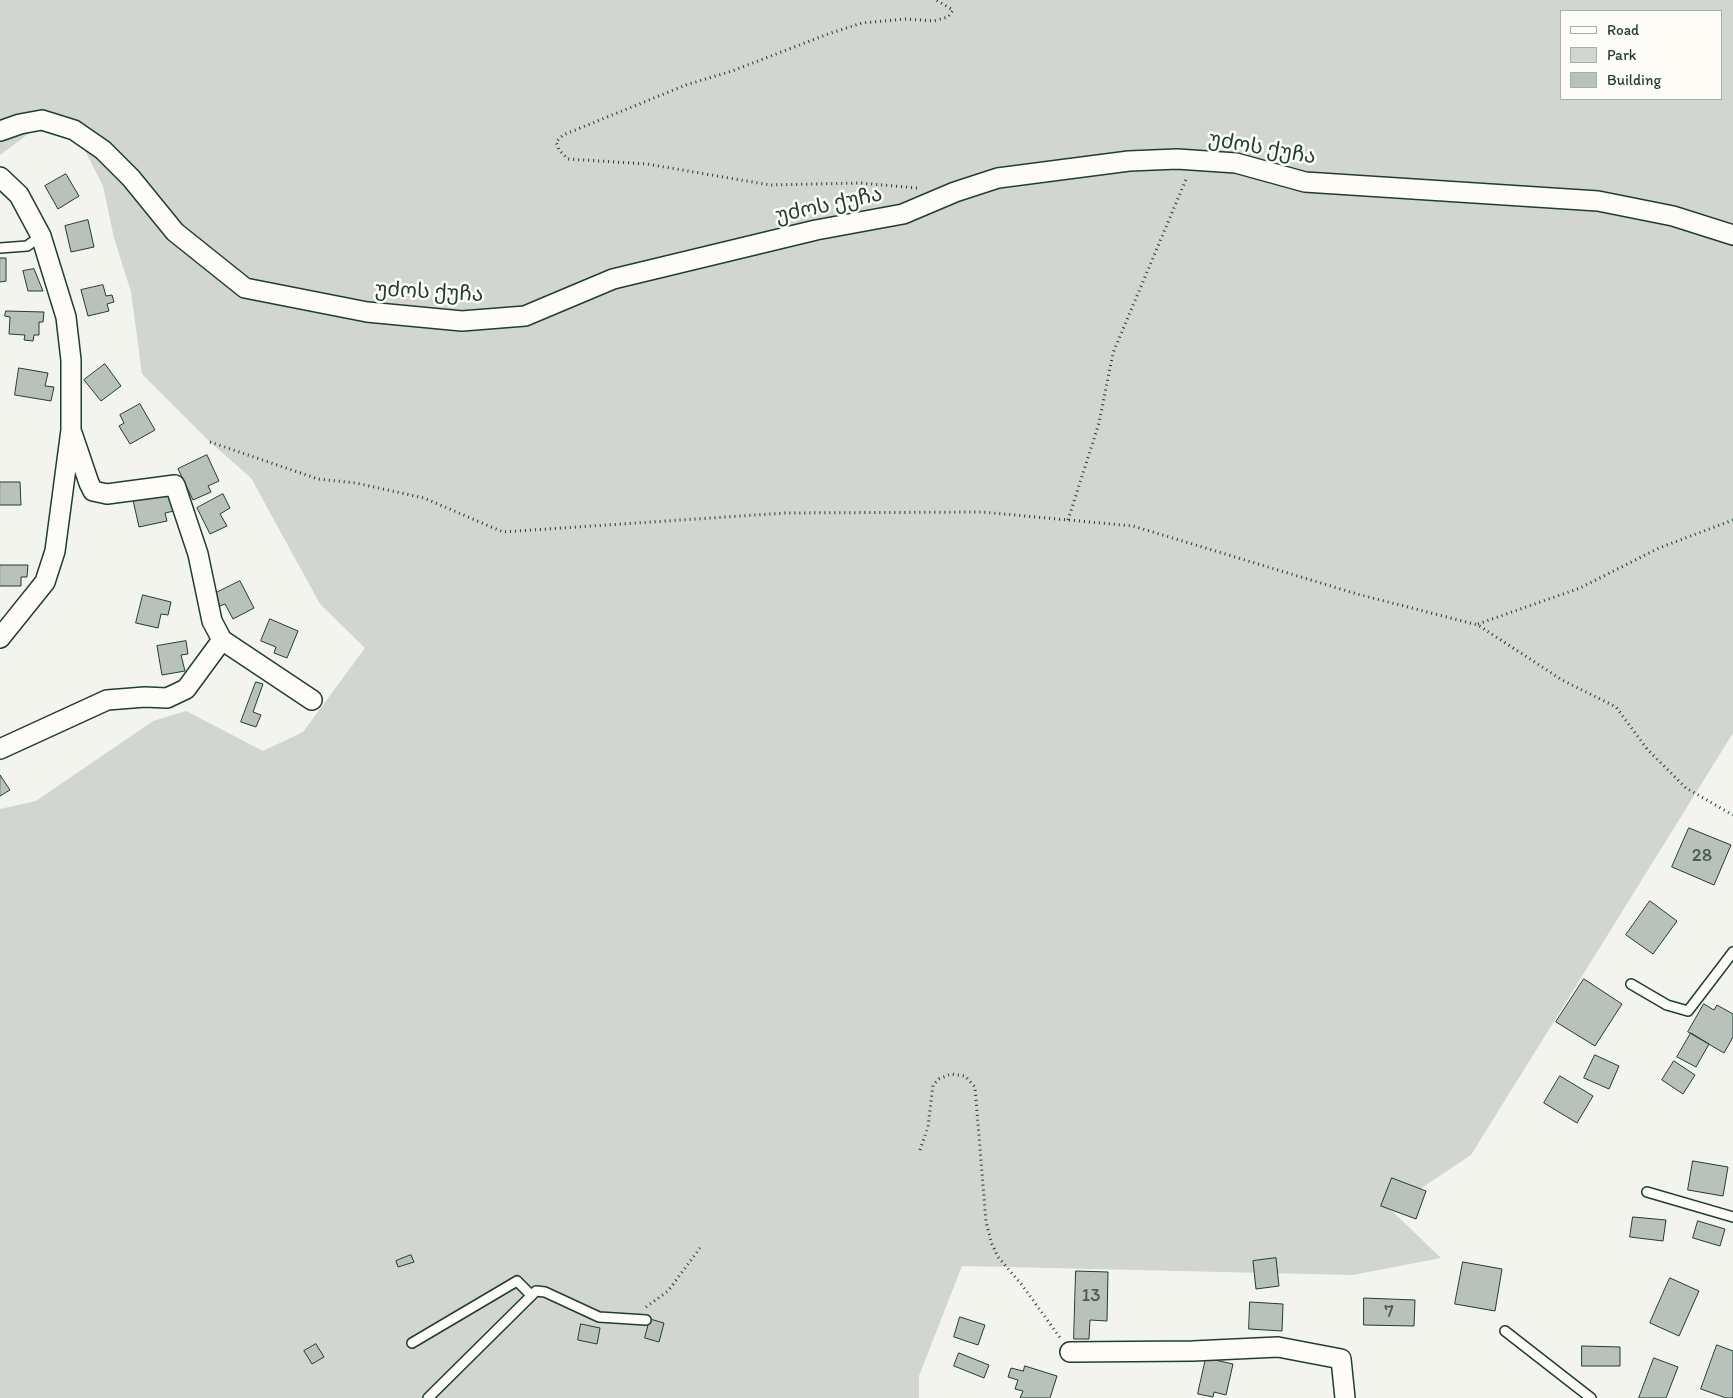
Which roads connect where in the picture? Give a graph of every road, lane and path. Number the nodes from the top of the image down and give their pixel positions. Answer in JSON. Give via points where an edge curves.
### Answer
{"nodes":[{"id":1,"x":936,"y":0,"type":"edge"},
{"id":2,"x":0,"y":131,"type":"edge"},
{"id":3,"x":1195,"y":160,"type":"junction"},
{"id":4,"x":0,"y":177,"type":"edge"},
{"id":5,"x":927,"y":189,"type":"dead end"},
{"id":6,"x":1733,"y":235,"type":"edge"},
{"id":7,"x":41,"y":236,"type":"junction"},
{"id":8,"x":0,"y":248,"type":"edge"},
{"id":9,"x":71,"y":430,"type":"junction"},
{"id":10,"x":210,"y":442,"type":"dead end"},
{"id":11,"x":1068,"y":520,"type":"junction"},
{"id":12,"x":1733,"y":520,"type":"edge"},
{"id":13,"x":1478,"y":625,"type":"junction"},
{"id":14,"x":0,"y":638,"type":"edge"},
{"id":15,"x":222,"y":640,"type":"junction"},
{"id":16,"x":312,"y":700,"type":"dead end"},
{"id":17,"x":0,"y":749,"type":"edge"},
{"id":18,"x":1733,"y":815,"type":"edge"},
{"id":19,"x":1733,"y":952,"type":"edge"},
{"id":20,"x":1631,"y":984,"type":"dead end"},
{"id":21,"x":920,"y":1150,"type":"dead end"},
{"id":22,"x":1647,"y":1192,"type":"dead end"},
{"id":23,"x":1733,"y":1217,"type":"edge"},
{"id":24,"x":700,"y":1248,"type":"dead end"},
{"id":25,"x":531,"y":1295,"type":"junction"},
{"id":26,"x":628,"y":1319,"type":"junction"},
{"id":27,"x":646,"y":1320,"type":"dead end"},
{"id":28,"x":1505,"y":1332,"type":"dead end"},
{"id":29,"x":412,"y":1343,"type":"dead end"},
{"id":30,"x":1070,"y":1352,"type":"joint"},
{"id":31,"x":428,"y":1398,"type":"edge"},
{"id":32,"x":1345,"y":1398,"type":"edge"},
{"id":33,"x":1591,"y":1398,"type":"edge"}],
"edges":[{"from":1,"to":5,"type":"path","via":[[953,10],[948,17],[934,21],[906,19],[862,23],[686,86],[563,135],[556,142],[568,158],[647,164],[770,186],[860,183]]},
{"from":2,"to":3,"type":"street","name":"უძოს ქუჩა","via":[[42,120],[74,130],[103,150],[131,178],[175,232],[245,288],[367,312],[462,321],[525,316],[613,279],[816,230],[903,214],[998,178],[1129,161]]},
{"from":3,"to":6,"type":"street","name":"უძოს ქუჩა","via":[[1236,163],[1305,182],[1598,201],[1672,216]]},
{"from":3,"to":11,"type":"path","via":[[1113,353],[1099,423]]},
{"from":4,"to":7,"type":"street","via":[[19,195]]},
{"from":7,"to":8,"type":"lane","via":[[27,246]]},
{"from":7,"to":9,"type":"street","via":[[66,317],[71,360]]},
{"from":9,"to":14,"type":"street","via":[[55,551],[45,582]]},
{"from":9,"to":15,"type":"street","via":[[94,491],[107,494],[175,485],[198,554],[212,621]]},
{"from":10,"to":11,"type":"path","via":[[318,479],[356,482],[424,498],[503,532],[785,513],[982,512]]},
{"from":11,"to":13,"type":"path","via":[[1133,526],[1357,594]]},
{"from":12,"to":13,"type":"path","via":[[1659,548],[1580,588]]},
{"from":13,"to":18,"type":"path","via":[[1562,680],[1616,707],[1647,749],[1686,788]]},
{"from":15,"to":16,"type":"street"},
{"from":15,"to":17,"type":"street","via":[[186,689],[167,698],[145,696],[107,700]]},
{"from":19,"to":20,"type":"lane","via":[[1688,1011],[1667,1005]]},
{"from":21,"to":30,"type":"path","via":[[928,1127],[933,1085],[939,1078],[951,1074],[966,1076],[975,1087],[986,1222],[992,1244],[998,1257],[1028,1292]]},
{"from":22,"to":23,"type":"lane"},
{"from":24,"to":26,"type":"path","via":[[668,1290]]},
{"from":25,"to":26,"type":"lane","via":[[540,1290],[599,1317]]},
{"from":25,"to":29,"type":"lane","via":[[517,1281]]},
{"from":25,"to":31,"type":"lane"},
{"from":26,"to":27,"type":"lane"},
{"from":28,"to":33,"type":"lane"},
{"from":30,"to":32,"type":"street","via":[[1278,1348],[1342,1359]]}]}
